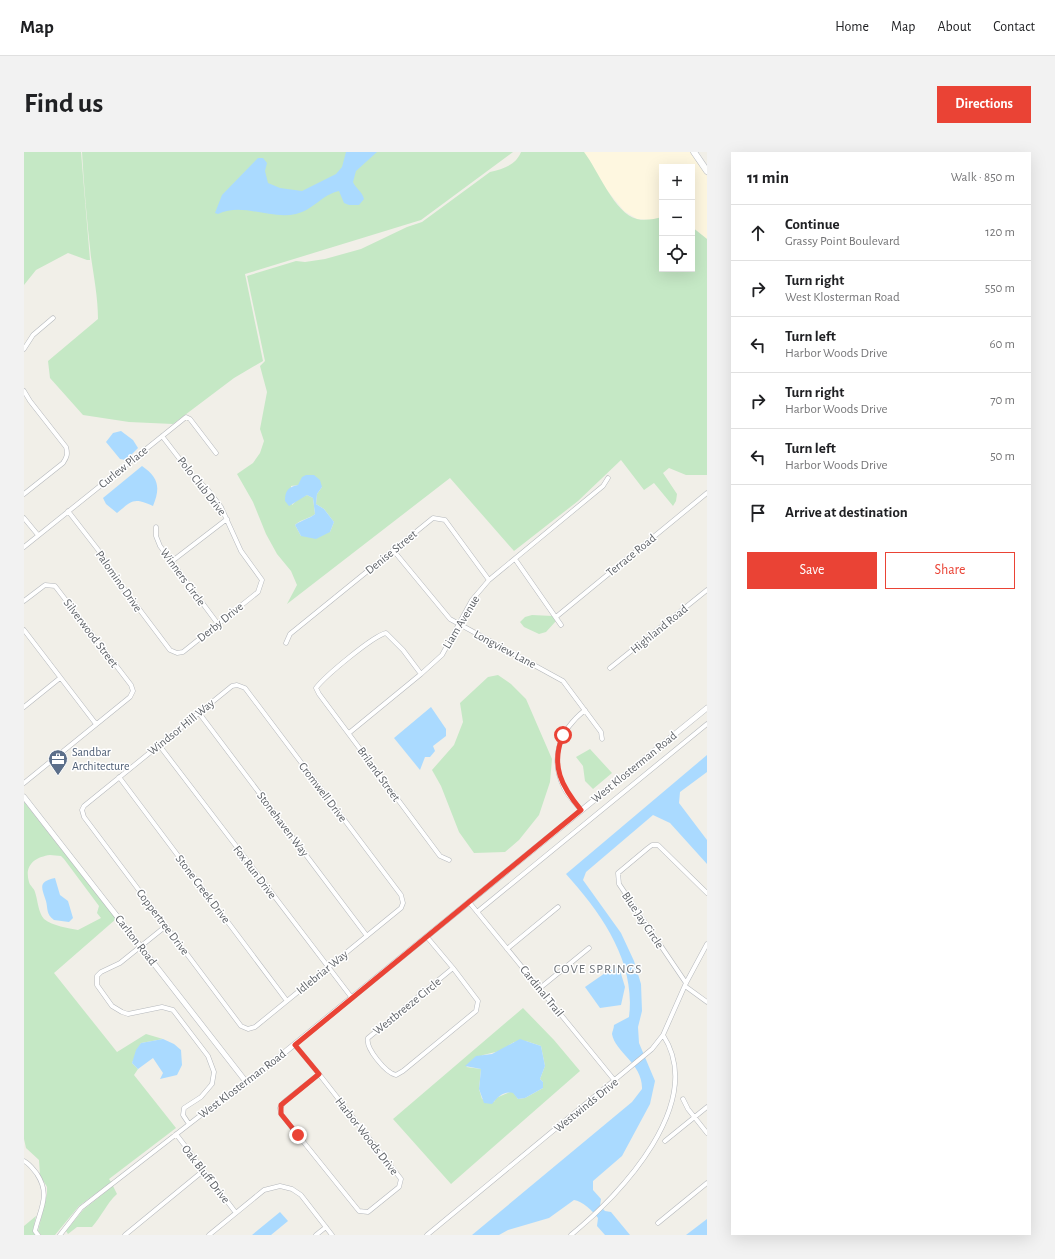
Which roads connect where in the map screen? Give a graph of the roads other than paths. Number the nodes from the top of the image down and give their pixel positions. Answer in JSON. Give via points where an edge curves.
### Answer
{"nodes":[{"id":1,"x":694,"y":152,"type":"edge"},
{"id":2,"x":707,"y":171,"type":"edge"},
{"id":3,"x":53,"y":318,"type":"dead end"},
{"id":4,"x":24,"y":349,"type":"edge"},
{"id":5,"x":24,"y":391,"type":"edge"},
{"id":6,"x":162,"y":436,"type":"junction"},
{"id":7,"x":216,"y":453,"type":"dead end"},
{"id":8,"x":608,"y":478,"type":"dead end"},
{"id":9,"x":707,"y":493,"type":"edge"},
{"id":10,"x":24,"y":494,"type":"edge"},
{"id":11,"x":68,"y":511,"type":"junction"},
{"id":12,"x":24,"y":518,"type":"edge"},
{"id":13,"x":227,"y":520,"type":"junction"},
{"id":14,"x":156,"y":527,"type":"dead end"},
{"id":15,"x":38,"y":535,"type":"junction"},
{"id":16,"x":24,"y":547,"type":"edge"},
{"id":17,"x":393,"y":550,"type":"junction"},
{"id":18,"x":515,"y":559,"type":"junction"},
{"id":19,"x":171,"y":562,"type":"junction"},
{"id":20,"x":262,"y":580,"type":"joint"},
{"id":21,"x":489,"y":580,"type":"junction"},
{"id":22,"x":707,"y":590,"type":"edge"},
{"id":23,"x":24,"y":602,"type":"edge"},
{"id":24,"x":556,"y":617,"type":"junction"},
{"id":25,"x":218,"y":624,"type":"junction"},
{"id":26,"x":459,"y":624,"type":"junction"},
{"id":27,"x":561,"y":625,"type":"dead end"},
{"id":28,"x":24,"y":630,"type":"edge"},
{"id":29,"x":286,"y":643,"type":"dead end"},
{"id":30,"x":170,"y":650,"type":"joint"},
{"id":31,"x":610,"y":668,"type":"dead end"},
{"id":32,"x":421,"y":674,"type":"junction"},
{"id":33,"x":60,"y":678,"type":"junction"},
{"id":34,"x":232,"y":686,"type":"joint"},
{"id":35,"x":24,"y":707,"type":"edge"},
{"id":36,"x":707,"y":708,"type":"edge"},
{"id":37,"x":585,"y":710,"type":"junction"},
{"id":38,"x":199,"y":713,"type":"junction"},
{"id":39,"x":96,"y":724,"type":"junction"},
{"id":40,"x":707,"y":724,"type":"edge"},
{"id":41,"x":349,"y":733,"type":"junction"},
{"id":42,"x":602,"y":739,"type":"dead end"},
{"id":43,"x":159,"y":745,"type":"junction"},
{"id":44,"x":119,"y":778,"type":"junction"},
{"id":45,"x":24,"y":783,"type":"edge"},
{"id":46,"x":24,"y":797,"type":"edge"},
{"id":47,"x":581,"y":810,"type":"junction"},
{"id":48,"x":84,"y":817,"type":"joint"},
{"id":49,"x":449,"y":860,"type":"dead end"},
{"id":50,"x":707,"y":893,"type":"edge"},
{"id":51,"x":469,"y":902,"type":"junction"},
{"id":52,"x":558,"y":907,"type":"dead end"},
{"id":53,"x":401,"y":908,"type":"joint"},
{"id":54,"x":477,"y":912,"type":"junction"},
{"id":55,"x":166,"y":926,"type":"junction"},
{"id":56,"x":367,"y":936,"type":"junction"},
{"id":57,"x":427,"y":937,"type":"junction"},
{"id":58,"x":707,"y":944,"type":"edge"},
{"id":59,"x":140,"y":946,"type":"junction"},
{"id":60,"x":507,"y":948,"type":"junction"},
{"id":61,"x":589,"y":948,"type":"dead end"},
{"id":62,"x":327,"y":968,"type":"junction"},
{"id":63,"x":452,"y":968,"type":"junction"},
{"id":64,"x":685,"y":984,"type":"junction"},
{"id":65,"x":540,"y":988,"type":"junction"},
{"id":66,"x":352,"y":998,"type":"junction"},
{"id":67,"x":287,"y":1001,"type":"junction"},
{"id":68,"x":707,"y":1002,"type":"edge"},
{"id":69,"x":241,"y":1026,"type":"joint"},
{"id":70,"x":663,"y":1036,"type":"junction"},
{"id":71,"x":295,"y":1045,"type":"junction"},
{"id":72,"x":674,"y":1047,"type":"dead end"},
{"id":73,"x":319,"y":1074,"type":"junction"},
{"id":74,"x":615,"y":1081,"type":"junction"},
{"id":75,"x":247,"y":1083,"type":"junction"},
{"id":76,"x":680,"y":1108,"type":"dead end"},
{"id":77,"x":707,"y":1108,"type":"edge"},
{"id":78,"x":695,"y":1118,"type":"junction"},
{"id":79,"x":189,"y":1124,"type":"junction"},
{"id":80,"x":669,"y":1132,"type":"dead end"},
{"id":81,"x":707,"y":1133,"type":"edge"},
{"id":82,"x":176,"y":1134,"type":"junction"},
{"id":83,"x":24,"y":1161,"type":"edge"},
{"id":84,"x":203,"y":1171,"type":"junction"},
{"id":85,"x":638,"y":1175,"type":"dead end"},
{"id":86,"x":707,"y":1183,"type":"edge"},
{"id":87,"x":236,"y":1213,"type":"junction"},
{"id":88,"x":658,"y":1223,"type":"dead end"},
{"id":89,"x":326,"y":1227,"type":"junction"},
{"id":90,"x":38,"y":1235,"type":"edge"},
{"id":91,"x":60,"y":1235,"type":"edge"},
{"id":92,"x":125,"y":1235,"type":"edge"},
{"id":93,"x":209,"y":1235,"type":"edge"},
{"id":94,"x":316,"y":1235,"type":"edge"},
{"id":95,"x":332,"y":1235,"type":"edge"},
{"id":96,"x":427,"y":1235,"type":"edge"},
{"id":97,"x":571,"y":1235,"type":"edge"}],
"edges":[{"from":1,"to":2,"type":"main road"},
{"from":3,"to":4,"type":"street","via":[[33,334]]},
{"from":5,"to":10,"type":"street","via":[[68,452],[63,463]]},
{"from":6,"to":7,"type":"street","name":"Curlew Place","via":[[186,417]]},
{"from":6,"to":11,"type":"street","name":"Curlew Place"},
{"from":6,"to":13,"type":"street","name":"Polo Club Drive","via":[[192,475],[208,490]]},
{"from":8,"to":18,"type":"street","name":"Liam Avenue","via":[[604,486]]},
{"from":9,"to":24,"type":"street","name":"Terrace Road"},
{"from":11,"to":15,"type":"street","name":"Curlew Place"},
{"from":11,"to":30,"type":"street","name":"Palomino Drive"},
{"from":12,"to":15,"type":"street"},
{"from":13,"to":19,"type":"street"},
{"from":13,"to":20,"type":"street","name":"Polo Club Drive","via":[[241,551]]},
{"from":14,"to":19,"type":"street","name":"Winners Circle","via":[[158,543]]},
{"from":15,"to":16,"type":"street","name":"Curlew Place"},
{"from":17,"to":21,"type":"street","name":"Denise Street","via":[[431,519],[442,518]]},
{"from":17,"to":26,"type":"street","name":"Longview Lane","via":[[447,616]]},
{"from":17,"to":29,"type":"street","name":"Denise Street","via":[[290,634]]},
{"from":18,"to":21,"type":"street","name":"Liam Avenue"},
{"from":18,"to":24,"type":"street"},
{"from":19,"to":25,"type":"street","name":"Winners Circle"},
{"from":20,"to":25,"type":"street","name":"Derby Drive","via":[[258,592]]},
{"from":21,"to":26,"type":"street","name":"Liam Avenue","via":[[472,600]]},
{"from":22,"to":31,"type":"street","name":"Highland Road"},
{"from":23,"to":39,"type":"street","name":"Silverwood Street","via":[[44,586],[49,584],[56,587],[131,685],[133,691],[130,697]]},
{"from":24,"to":27,"type":"street"},
{"from":25,"to":30,"type":"street","name":"Derby Drive","via":[[183,652]]},
{"from":26,"to":32,"type":"street","name":"Liam Avenue","via":[[442,655]]},
{"from":26,"to":37,"type":"street","name":"Longview Lane","via":[[559,678]]},
{"from":28,"to":33,"type":"street"},
{"from":32,"to":41,"type":"street","name":"Liam Avenue"},
{"from":32,"to":41,"type":"street","name":"Briland Street","via":[[386,632],[369,642],[316,688]]},
{"from":33,"to":35,"type":"street"},
{"from":33,"to":39,"type":"street"},
{"from":34,"to":38,"type":"street","name":"Windsor Hill Way"},
{"from":34,"to":53,"type":"street","name":"Cromwell Drive","via":[[245,688],[401,895]]},
{"from":36,"to":47,"type":"street","name":"West Klosterman Road"},
{"from":37,"to":42,"type":"street","name":"Longview Lane","via":[[601,732]]},
{"from":37,"to":47,"type":"street","via":[[564,732],[557,762],[564,788]]},
{"from":38,"to":43,"type":"street","name":"Windsor Hill Way"},
{"from":38,"to":56,"type":"street","name":"Stonehaven Way"},
{"from":39,"to":45,"type":"street"},
{"from":40,"to":54,"type":"street"},
{"from":41,"to":49,"type":"street","name":"Briland Street","via":[[440,856]]},
{"from":43,"to":44,"type":"street","name":"Windsor Hill Way"},
{"from":43,"to":62,"type":"street","name":"Fox Run Drive"},
{"from":44,"to":48,"type":"street","name":"Windsor Hill Way","via":[[84,806]]},
{"from":44,"to":67,"type":"street","name":"Stone Creek Drive"},
{"from":46,"to":59,"type":"street","name":"Carlton Road"},
{"from":47,"to":51,"type":"street","name":"West Klosterman Road"},
{"from":48,"to":55,"type":"street","name":"Coppertree Drive"},
{"from":50,"to":64,"type":"street","name":"Blue Jay Circle","via":[[658,845],[652,845],[618,873],[619,884]]},
{"from":51,"to":54,"type":"street","name":"Cardinal Trail"},
{"from":51,"to":57,"type":"street","name":"West Klosterman Road"},
{"from":52,"to":60,"type":"street"},
{"from":53,"to":56,"type":"street","name":"Idlebriar Way"},
{"from":54,"to":60,"type":"street","name":"Cardinal Trail"},
{"from":55,"to":59,"type":"street"},
{"from":55,"to":69,"type":"street","name":"Coppertree Drive"},
{"from":56,"to":62,"type":"street","name":"Idlebriar Way"},
{"from":57,"to":63,"type":"street"},
{"from":57,"to":66,"type":"street","name":"West Klosterman Road"},
{"from":58,"to":64,"type":"street","name":"Westwinds Drive"},
{"from":59,"to":75,"type":"street","name":"Carlton Road"},
{"from":59,"to":79,"type":"street","via":[[120,963],[101,972],[97,985],[112,1006],[125,1014],[162,1007],[173,1010],[208,1056],[213,1069],[213,1082],[203,1095],[184,1108],[183,1115]]},
{"from":60,"to":65,"type":"street","name":"Cardinal Trail"},
{"from":61,"to":65,"type":"street"},
{"from":62,"to":66,"type":"street","name":"Fox Run Drive"},
{"from":62,"to":67,"type":"street","name":"Idlebriar Way"},
{"from":63,"to":63,"type":"street","name":"Westbreeze Circle","via":[[368,1038],[368,1047],[389,1073],[396,1075],[403,1071],[476,1011],[478,1001]]},
{"from":64,"to":68,"type":"street"},
{"from":64,"to":70,"type":"street","name":"Westwinds Drive"},
{"from":65,"to":74,"type":"street","name":"Cardinal Trail"},
{"from":66,"to":71,"type":"street","name":"West Klosterman Road"},
{"from":67,"to":69,"type":"street","name":"Idlebriar Way","via":[[253,1028]]},
{"from":70,"to":72,"type":"street"},
{"from":70,"to":74,"type":"street","name":"Westwinds Drive","via":[[646,1056]]},
{"from":71,"to":73,"type":"street","name":"Harbor Woods Drive"},
{"from":71,"to":75,"type":"street","name":"West Klosterman Road"},
{"from":73,"to":73,"type":"street","name":"Harbor Woods Drive","via":[[401,1179],[399,1187],[368,1212],[359,1211],[281,1114],[280,1108],[284,1102]]},
{"from":74,"to":96,"type":"street","name":"Westwinds Drive"},
{"from":75,"to":79,"type":"street","name":"West Klosterman Road"},
{"from":76,"to":78,"type":"street","via":[[684,1096]]},
{"from":77,"to":78,"type":"street"},
{"from":78,"to":80,"type":"street","via":[[662,1144]]},
{"from":78,"to":81,"type":"street"},
{"from":79,"to":82,"type":"street","name":"West Klosterman Road"},
{"from":82,"to":84,"type":"street","name":"Oak Bluff Drive"},
{"from":82,"to":91,"type":"street","name":"West Klosterman Road","via":[[81,1208]]},
{"from":83,"to":90,"type":"street","via":[[31,1166],[44,1187],[44,1198],[35,1231]]},
{"from":84,"to":87,"type":"street","name":"Oak Bluff Drive"},
{"from":84,"to":92,"type":"street"},
{"from":85,"to":97,"type":"street"},
{"from":86,"to":88,"type":"street"},
{"from":87,"to":89,"type":"street","via":[[268,1188],[285,1187],[300,1195]]},
{"from":87,"to":93,"type":"street"},
{"from":89,"to":94,"type":"street"},
{"from":89,"to":95,"type":"street"}]}
